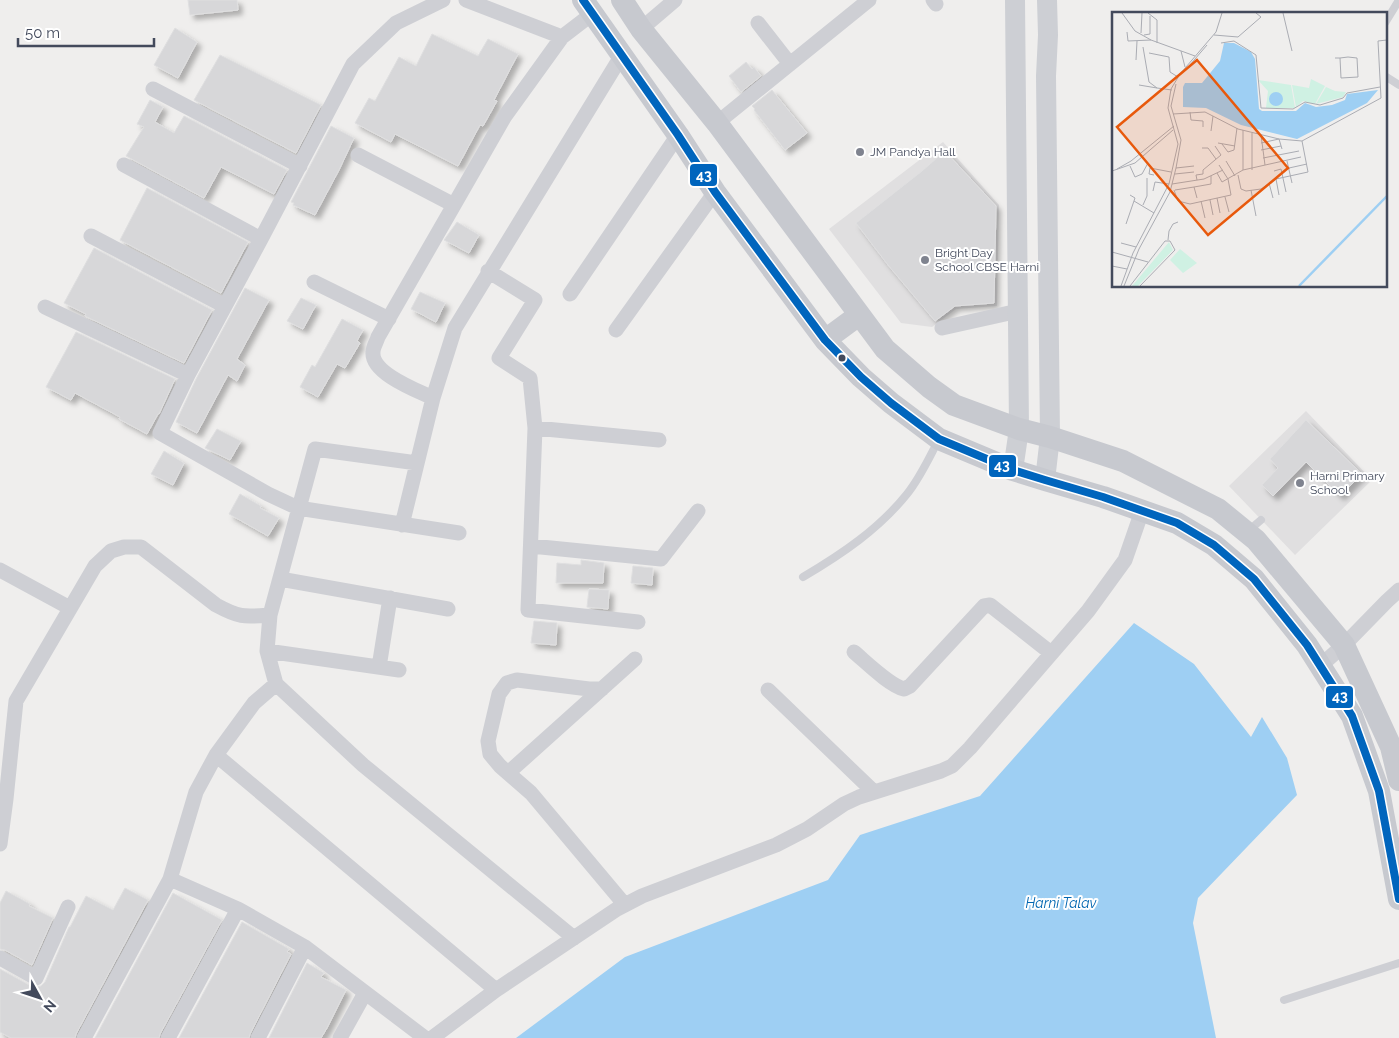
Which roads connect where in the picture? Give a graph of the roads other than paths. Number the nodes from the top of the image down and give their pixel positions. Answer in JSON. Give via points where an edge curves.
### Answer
{"nodes":[{"id":1,"x":443,"y":0,"type":"edge"},
{"id":2,"x":466,"y":0,"type":"edge"},
{"id":3,"x":622,"y":0,"type":"edge"},
{"id":4,"x":675,"y":0,"type":"edge"},
{"id":5,"x":869,"y":0,"type":"edge"},
{"id":6,"x":1015,"y":0,"type":"edge"},
{"id":7,"x":1047,"y":0,"type":"edge"},
{"id":8,"x":1399,"y":0,"type":"edge"},
{"id":9,"x":587,"y":7,"type":"edge"},
{"id":10,"x":1397,"y":7,"type":"edge"},
{"id":11,"x":1386,"y":22,"type":"edge"},
{"id":12,"x":758,"y":23,"type":"dead end"},
{"id":13,"x":640,"y":29,"type":"junction"},
{"id":14,"x":562,"y":37,"type":"junction"},
{"id":15,"x":622,"y":55,"type":"junction"},
{"id":16,"x":790,"y":64,"type":"junction"},
{"id":17,"x":1386,"y":77,"type":"edge"},
{"id":18,"x":1399,"y":85,"type":"edge"},
{"id":19,"x":153,"y":89,"type":"dead end"},
{"id":20,"x":717,"y":124,"type":"junction"},
{"id":21,"x":678,"y":135,"type":"junction"},
{"id":22,"x":358,"y":155,"type":"dead end"},
{"id":23,"x":124,"y":164,"type":"dead end"},
{"id":24,"x":300,"y":166,"type":"junction"},
{"id":25,"x":716,"y":192,"type":"junction"},
{"id":26,"x":454,"y":205,"type":"junction"},
{"id":27,"x":92,"y":236,"type":"dead end"},
{"id":28,"x":261,"y":239,"type":"junction"},
{"id":29,"x":488,"y":271,"type":"junction"},
{"id":30,"x":314,"y":282,"type":"dead end"},
{"id":31,"x":570,"y":294,"type":"dead end"},
{"id":32,"x":225,"y":306,"type":"junction"},
{"id":33,"x":45,"y":307,"type":"dead end"},
{"id":34,"x":1018,"y":311,"type":"junction"},
{"id":35,"x":859,"y":315,"type":"junction"},
{"id":36,"x":389,"y":320,"type":"junction"},
{"id":37,"x":942,"y":328,"type":"dead end"},
{"id":38,"x":616,"y":330,"type":"dead end"},
{"id":39,"x":825,"y":340,"type":"junction"},
{"id":40,"x":188,"y":375,"type":"junction"},
{"id":41,"x":433,"y":398,"type":"junction"},
{"id":42,"x":535,"y":428,"type":"junction"},
{"id":43,"x":1019,"y":429,"type":"junction"},
{"id":44,"x":1050,"y":437,"type":"junction"},
{"id":45,"x":939,"y":438,"type":"junction"},
{"id":46,"x":659,"y":440,"type":"dead end"},
{"id":47,"x":417,"y":463,"type":"junction"},
{"id":48,"x":1013,"y":470,"type":"junction"},
{"id":49,"x":1045,"y":480,"type":"junction"},
{"id":50,"x":298,"y":508,"type":"junction"},
{"id":51,"x":698,"y":511,"type":"dead end"},
{"id":52,"x":1142,"y":511,"type":"junction"},
{"id":53,"x":402,"y":525,"type":"junction"},
{"id":54,"x":459,"y":533,"type":"dead end"},
{"id":55,"x":531,"y":546,"type":"junction"},
{"id":56,"x":0,"y":570,"type":"edge"},
{"id":57,"x":803,"y":577,"type":"dead end"},
{"id":58,"x":280,"y":580,"type":"junction"},
{"id":59,"x":1399,"y":590,"type":"edge"},
{"id":60,"x":390,"y":598,"type":"junction"},
{"id":61,"x":70,"y":608,"type":"junction"},
{"id":62,"x":448,"y":609,"type":"dead end"},
{"id":63,"x":270,"y":615,"type":"junction"},
{"id":64,"x":638,"y":622,"type":"dead end"},
{"id":65,"x":1344,"y":645,"type":"junction"},
{"id":66,"x":267,"y":651,"type":"junction"},
{"id":67,"x":854,"y":652,"type":"dead end"},
{"id":68,"x":1051,"y":653,"type":"junction"},
{"id":69,"x":635,"y":659,"type":"dead end"},
{"id":70,"x":1320,"y":666,"type":"junction"},
{"id":71,"x":380,"y":667,"type":"junction"},
{"id":72,"x":399,"y":670,"type":"dead end"},
{"id":73,"x":276,"y":684,"type":"junction"},
{"id":74,"x":602,"y":689,"type":"junction"},
{"id":75,"x":768,"y":690,"type":"dead end"},
{"id":76,"x":216,"y":755,"type":"junction"},
{"id":77,"x":508,"y":773,"type":"junction"},
{"id":78,"x":1392,"y":784,"type":"edge"},
{"id":79,"x":874,"y":792,"type":"junction"},
{"id":80,"x":3,"y":797,"type":"edge"},
{"id":81,"x":0,"y":844,"type":"edge"},
{"id":82,"x":170,"y":879,"type":"junction"},
{"id":83,"x":1399,"y":898,"type":"edge"},
{"id":84,"x":625,"y":905,"type":"junction"},
{"id":85,"x":68,"y":907,"type":"dead end"},
{"id":86,"x":238,"y":909,"type":"junction"},
{"id":87,"x":574,"y":938,"type":"junction"},
{"id":88,"x":305,"y":947,"type":"junction"},
{"id":89,"x":0,"y":958,"type":"edge"},
{"id":90,"x":1399,"y":963,"type":"edge"},
{"id":91,"x":496,"y":990,"type":"junction"},
{"id":92,"x":365,"y":993,"type":"junction"},
{"id":93,"x":1284,"y":1000,"type":"dead end"},
{"id":94,"x":84,"y":1038,"type":"edge"},
{"id":95,"x":168,"y":1038,"type":"edge"},
{"id":96,"x":258,"y":1038,"type":"edge"},
{"id":97,"x":340,"y":1038,"type":"edge"},
{"id":98,"x":425,"y":1038,"type":"edge"},
{"id":99,"x":432,"y":1038,"type":"edge"}],
"edges":[{"from":1,"to":24,"type":"street","via":[[396,23],[353,64]]},
{"from":2,"to":14,"type":"street"},
{"from":3,"to":13,"type":"main road"},
{"from":4,"to":13,"type":"street"},
{"from":5,"to":16,"type":"street"},
{"from":6,"to":34,"type":"street"},
{"from":7,"to":44,"type":"street"},
{"from":8,"to":10,"type":"lane"},
{"from":9,"to":14,"type":"street"},
{"from":9,"to":15,"type":"main road"},
{"from":10,"to":11,"type":"lane"},
{"from":12,"to":16,"type":"street"},
{"from":13,"to":20,"type":"main road"},
{"from":14,"to":26,"type":"street","via":[[505,116]]},
{"from":15,"to":21,"type":"main road"},
{"from":15,"to":29,"type":"street"},
{"from":16,"to":20,"type":"street"},
{"from":17,"to":18,"type":"lane"},
{"from":19,"to":24,"type":"street"},
{"from":20,"to":35,"type":"main road"},
{"from":21,"to":25,"type":"main road"},
{"from":21,"to":31,"type":"street"},
{"from":22,"to":26,"type":"street"},
{"from":23,"to":28,"type":"street"},
{"from":24,"to":28,"type":"street"},
{"from":25,"to":38,"type":"street"},
{"from":25,"to":39,"type":"main road"},
{"from":26,"to":36,"type":"street"},
{"from":27,"to":32,"type":"street"},
{"from":28,"to":32,"type":"street"},
{"from":29,"to":41,"type":"street","via":[[455,328]]},
{"from":29,"to":42,"type":"street","via":[[535,300],[499,358],[530,378]]},
{"from":30,"to":36,"type":"street"},
{"from":32,"to":40,"type":"street"},
{"from":33,"to":40,"type":"street"},
{"from":34,"to":37,"type":"street"},
{"from":34,"to":43,"type":"street"},
{"from":35,"to":39,"type":"main road"},
{"from":35,"to":43,"type":"main road","via":[[885,349],[954,405]]},
{"from":36,"to":41,"type":"street","via":[[373,352],[377,365],[386,374]]},
{"from":39,"to":45,"type":"main road","via":[[861,377]]},
{"from":40,"to":50,"type":"street","via":[[160,432]]},
{"from":41,"to":47,"type":"street"},
{"from":42,"to":46,"type":"street"},
{"from":42,"to":55,"type":"street"},
{"from":43,"to":44,"type":"main road"},
{"from":43,"to":48,"type":"street"},
{"from":44,"to":49,"type":"street"},
{"from":44,"to":65,"type":"main road","via":[[1123,461],[1254,526],[1256,540]]},
{"from":45,"to":48,"type":"main road"},
{"from":45,"to":57,"type":"lane","via":[[908,493],[877,526]]},
{"from":47,"to":50,"type":"street","via":[[315,449]]},
{"from":47,"to":53,"type":"street"},
{"from":48,"to":49,"type":"main road"},
{"from":49,"to":52,"type":"main road"},
{"from":50,"to":53,"type":"street"},
{"from":50,"to":58,"type":"street"},
{"from":51,"to":55,"type":"street","via":[[661,559],[627,562]]},
{"from":52,"to":68,"type":"street","via":[[1125,560],[1088,611]]},
{"from":52,"to":70,"type":"main road","via":[[1177,523],[1214,545],[1254,579]]},
{"from":53,"to":54,"type":"street"},
{"from":55,"to":64,"type":"street","via":[[528,610]]},
{"from":56,"to":61,"type":"street"},
{"from":58,"to":60,"type":"street"},
{"from":58,"to":63,"type":"street"},
{"from":59,"to":65,"type":"street"},
{"from":60,"to":62,"type":"street"},
{"from":60,"to":71,"type":"street"},
{"from":61,"to":63,"type":"street","via":[[95,566],[110,552],[124,547],[141,548],[228,611],[242,617]]},
{"from":61,"to":80,"type":"street","via":[[16,701]]},
{"from":63,"to":66,"type":"street"},
{"from":65,"to":70,"type":"street"},
{"from":65,"to":78,"type":"main road","via":[[1390,747]]},
{"from":66,"to":71,"type":"street"},
{"from":66,"to":73,"type":"street"},
{"from":67,"to":68,"type":"street","via":[[904,689],[984,606],[990,605]]},
{"from":68,"to":79,"type":"street","via":[[952,766]]},
{"from":69,"to":74,"type":"street"},
{"from":70,"to":78,"type":"main road"},
{"from":71,"to":72,"type":"street"},
{"from":73,"to":76,"type":"street","via":[[254,703]]},
{"from":73,"to":87,"type":"street","via":[[363,765]]},
{"from":74,"to":77,"type":"street"},
{"from":74,"to":77,"type":"street","via":[[517,680],[507,683],[499,694],[488,741],[490,754]]},
{"from":75,"to":79,"type":"street"},
{"from":76,"to":82,"type":"street","via":[[196,792]]},
{"from":76,"to":91,"type":"street"},
{"from":77,"to":84,"type":"street","via":[[532,793]]},
{"from":78,"to":83,"type":"main road"},
{"from":79,"to":84,"type":"street","via":[[844,804],[776,846]]},
{"from":80,"to":81,"type":"street"},
{"from":82,"to":86,"type":"street"},
{"from":82,"to":94,"type":"street"},
{"from":84,"to":87,"type":"street"},
{"from":85,"to":89,"type":"street","via":[[36,978]]},
{"from":86,"to":88,"type":"street"},
{"from":86,"to":95,"type":"street"},
{"from":87,"to":91,"type":"street"},
{"from":88,"to":92,"type":"street"},
{"from":88,"to":96,"type":"street"},
{"from":90,"to":93,"type":"lane"},
{"from":91,"to":99,"type":"street"},
{"from":92,"to":97,"type":"street"},
{"from":92,"to":98,"type":"street"}]}
